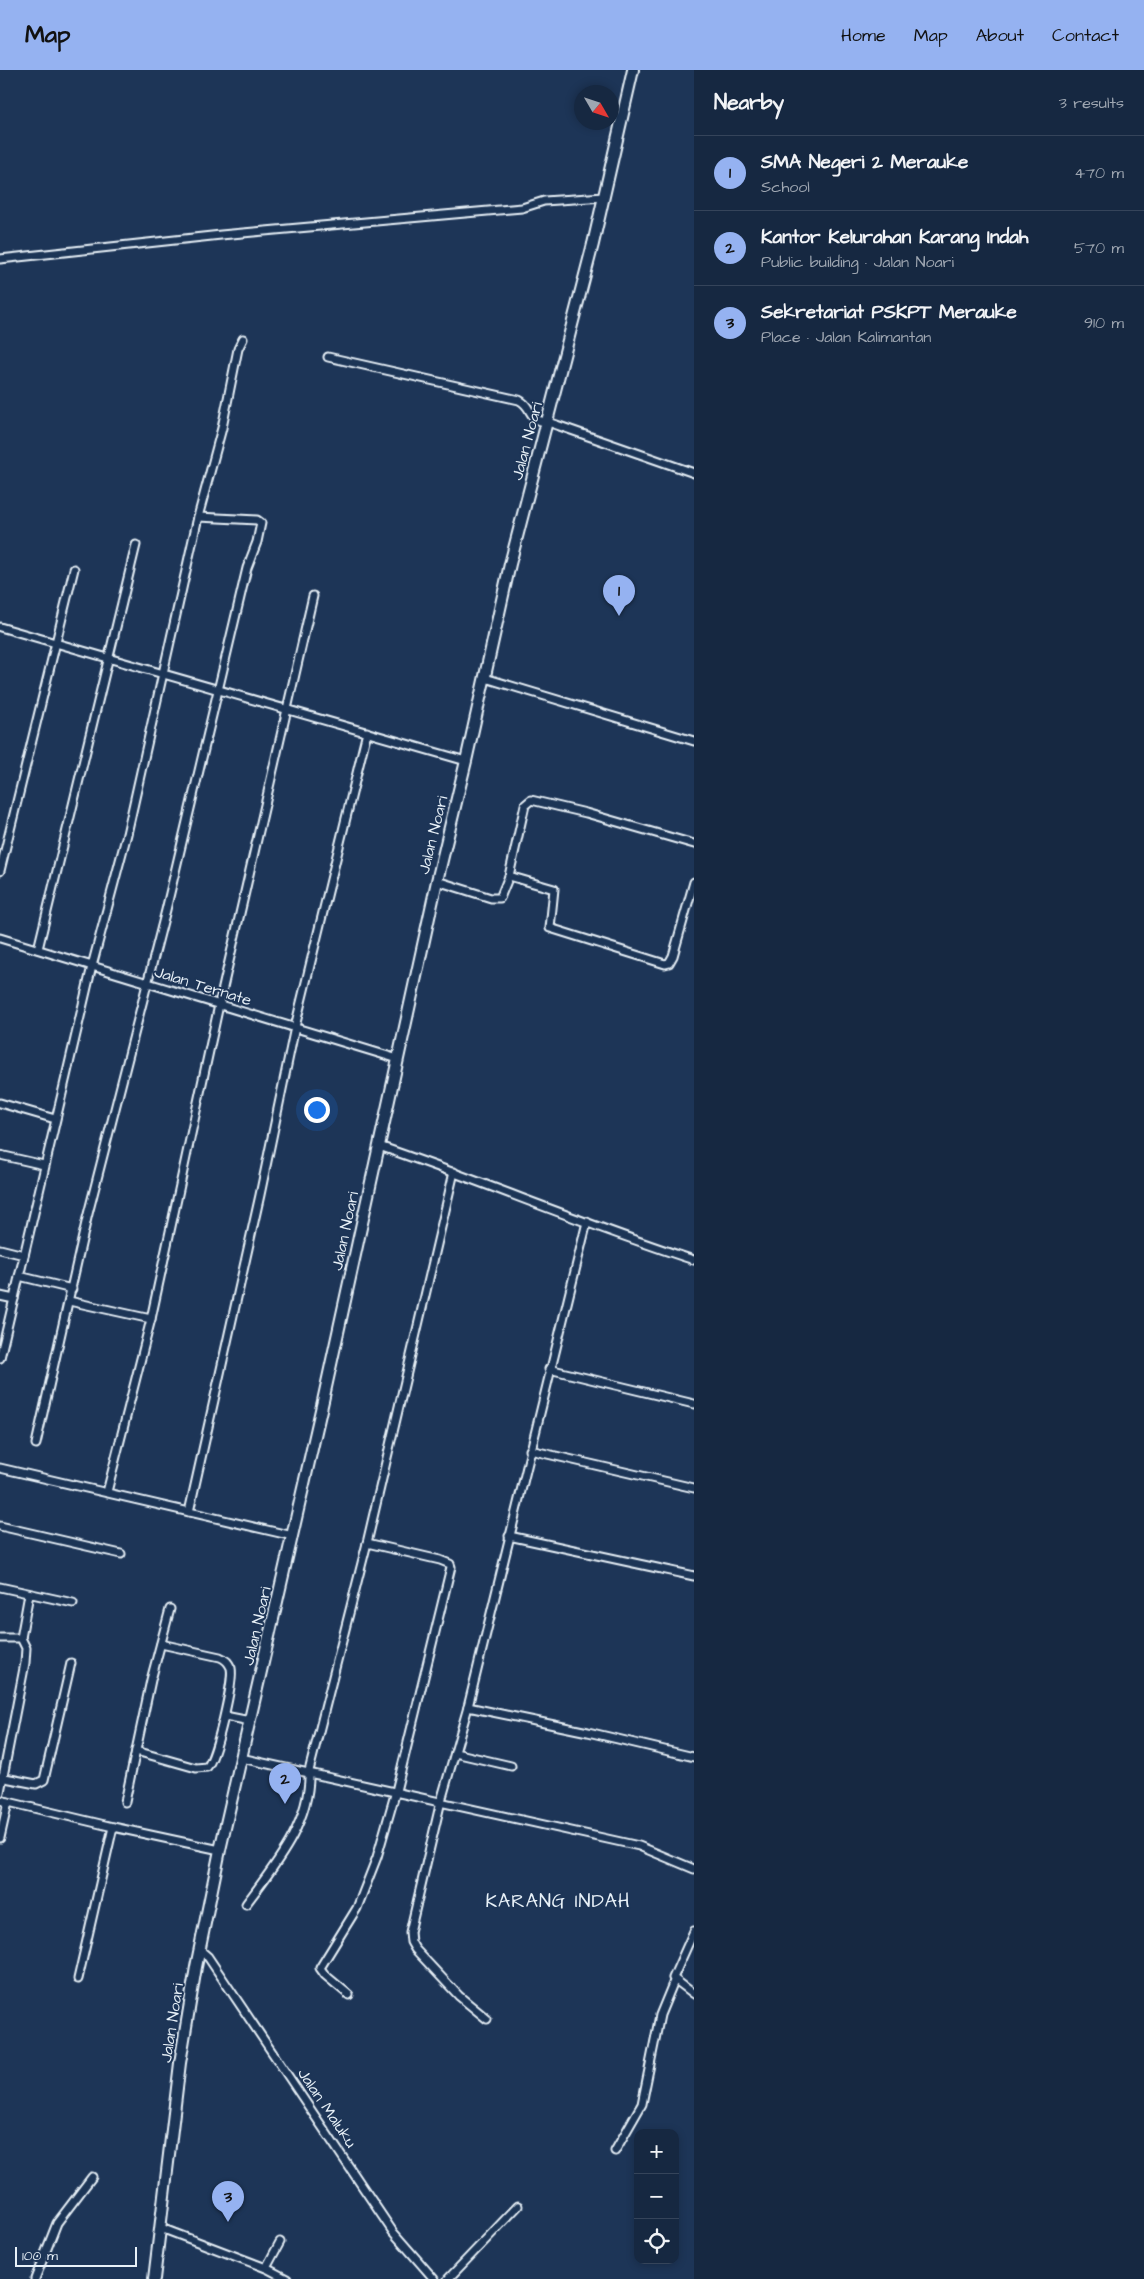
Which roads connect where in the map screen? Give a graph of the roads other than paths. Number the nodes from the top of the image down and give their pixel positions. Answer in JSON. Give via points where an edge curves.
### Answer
{"nodes":[{"id":1,"x":633,"y":70,"type":"edge"},
{"id":2,"x":604,"y":197,"type":"junction"},
{"id":3,"x":0,"y":259,"type":"edge"},
{"id":4,"x":243,"y":339,"type":"dead end"},
{"id":5,"x":328,"y":357,"type":"dead end"},
{"id":6,"x":548,"y":422,"type":"junction"},
{"id":7,"x":694,"y":473,"type":"edge"},
{"id":8,"x":198,"y":516,"type":"junction"},
{"id":9,"x":136,"y":545,"type":"dead end"},
{"id":10,"x":74,"y":569,"type":"dead end"},
{"id":11,"x":313,"y":596,"type":"dead end"},
{"id":12,"x":0,"y":627,"type":"edge"},
{"id":13,"x":55,"y":643,"type":"junction"},
{"id":14,"x":110,"y":659,"type":"junction"},
{"id":15,"x":163,"y":673,"type":"junction"},
{"id":16,"x":485,"y":678,"type":"junction"},
{"id":17,"x":219,"y":690,"type":"junction"},
{"id":18,"x":288,"y":710,"type":"junction"},
{"id":19,"x":367,"y":732,"type":"junction"},
{"id":20,"x":694,"y":741,"type":"edge"},
{"id":21,"x":466,"y":761,"type":"junction"},
{"id":22,"x":694,"y":844,"type":"edge"},
{"id":23,"x":0,"y":871,"type":"edge"},
{"id":24,"x":509,"y":876,"type":"junction"},
{"id":25,"x":437,"y":881,"type":"junction"},
{"id":26,"x":694,"y":882,"type":"edge"},
{"id":27,"x":0,"y":938,"type":"edge"},
{"id":28,"x":38,"y":949,"type":"junction"},
{"id":29,"x":92,"y":966,"type":"junction"},
{"id":30,"x":148,"y":984,"type":"junction"},
{"id":31,"x":219,"y":1005,"type":"junction"},
{"id":32,"x":295,"y":1027,"type":"junction"},
{"id":33,"x":398,"y":1059,"type":"junction"},
{"id":34,"x":0,"y":1103,"type":"edge"},
{"id":35,"x":55,"y":1119,"type":"junction"},
{"id":36,"x":379,"y":1146,"type":"junction"},
{"id":37,"x":0,"y":1155,"type":"edge"},
{"id":38,"x":44,"y":1165,"type":"junction"},
{"id":39,"x":454,"y":1172,"type":"junction"},
{"id":40,"x":587,"y":1222,"type":"junction"},
{"id":41,"x":0,"y":1250,"type":"edge"},
{"id":42,"x":24,"y":1255,"type":"junction"},
{"id":43,"x":694,"y":1260,"type":"edge"},
{"id":44,"x":19,"y":1276,"type":"junction"},
{"id":45,"x":72,"y":1289,"type":"junction"},
{"id":46,"x":0,"y":1296,"type":"edge"},
{"id":47,"x":14,"y":1299,"type":"junction"},
{"id":48,"x":69,"y":1301,"type":"junction"},
{"id":49,"x":151,"y":1320,"type":"junction"},
{"id":50,"x":2,"y":1344,"type":"edge"},
{"id":51,"x":0,"y":1358,"type":"edge"},
{"id":52,"x":549,"y":1369,"type":"junction"},
{"id":53,"x":694,"y":1404,"type":"edge"},
{"id":54,"x":36,"y":1444,"type":"dead end"},
{"id":55,"x":530,"y":1450,"type":"junction"},
{"id":56,"x":0,"y":1468,"type":"edge"},
{"id":57,"x":694,"y":1488,"type":"edge"},
{"id":58,"x":107,"y":1492,"type":"junction"},
{"id":59,"x":188,"y":1512,"type":"junction"},
{"id":60,"x":0,"y":1526,"type":"edge"},
{"id":61,"x":293,"y":1536,"type":"junction"},
{"id":62,"x":509,"y":1536,"type":"junction"},
{"id":63,"x":367,"y":1543,"type":"junction"},
{"id":64,"x":121,"y":1554,"type":"dead end"},
{"id":65,"x":694,"y":1576,"type":"edge"},
{"id":66,"x":0,"y":1587,"type":"edge"},
{"id":67,"x":29,"y":1594,"type":"junction"},
{"id":68,"x":73,"y":1603,"type":"dead end"},
{"id":69,"x":170,"y":1609,"type":"dead end"},
{"id":70,"x":0,"y":1638,"type":"edge"},
{"id":71,"x":21,"y":1638,"type":"junction"},
{"id":72,"x":161,"y":1644,"type":"junction"},
{"id":73,"x":71,"y":1663,"type":"dead end"},
{"id":74,"x":468,"y":1708,"type":"junction"},
{"id":75,"x":225,"y":1716,"type":"junction"},
{"id":76,"x":250,"y":1721,"type":"junction"},
{"id":77,"x":136,"y":1750,"type":"junction"},
{"id":78,"x":455,"y":1753,"type":"junction"},
{"id":79,"x":694,"y":1757,"type":"edge"},
{"id":80,"x":242,"y":1758,"type":"junction"},
{"id":81,"x":511,"y":1766,"type":"dead end"},
{"id":82,"x":309,"y":1771,"type":"junction"},
{"id":83,"x":2,"y":1778,"type":"edge"},
{"id":84,"x":396,"y":1791,"type":"junction"},
{"id":85,"x":0,"y":1792,"type":"edge"},
{"id":86,"x":0,"y":1800,"type":"edge"},
{"id":87,"x":441,"y":1801,"type":"junction"},
{"id":88,"x":8,"y":1802,"type":"junction"},
{"id":89,"x":124,"y":1802,"type":"dead end"},
{"id":90,"x":113,"y":1827,"type":"junction"},
{"id":91,"x":0,"y":1838,"type":"edge"},
{"id":92,"x":220,"y":1850,"type":"junction"},
{"id":93,"x":694,"y":1869,"type":"edge"},
{"id":94,"x":246,"y":1904,"type":"dead end"},
{"id":95,"x":694,"y":1932,"type":"edge"},
{"id":96,"x":200,"y":1950,"type":"junction"},
{"id":97,"x":78,"y":1979,"type":"dead end"},
{"id":98,"x":674,"y":1981,"type":"junction"},
{"id":99,"x":694,"y":1994,"type":"edge"},
{"id":100,"x":349,"y":1995,"type":"dead end"},
{"id":101,"x":487,"y":2020,"type":"dead end"},
{"id":102,"x":615,"y":2151,"type":"dead end"},
{"id":103,"x":92,"y":2177,"type":"dead end"},
{"id":104,"x":518,"y":2206,"type":"dead end"},
{"id":105,"x":161,"y":2228,"type":"junction"},
{"id":106,"x":280,"y":2242,"type":"dead end"},
{"id":107,"x":266,"y":2268,"type":"junction"},
{"id":108,"x":35,"y":2279,"type":"edge"},
{"id":109,"x":154,"y":2279,"type":"edge"},
{"id":110,"x":287,"y":2279,"type":"edge"},
{"id":111,"x":434,"y":2279,"type":"edge"},
{"id":112,"x":448,"y":2279,"type":"edge"}],
"edges":[{"from":1,"to":2,"type":"street","name":"Jalan Noari"},
{"from":2,"to":3,"type":"street","via":[[544,201],[522,208]]},
{"from":2,"to":6,"type":"street","name":"Jalan Noari"},
{"from":4,"to":8,"type":"street","via":[[238,348],[222,428]]},
{"from":5,"to":6,"type":"street","via":[[519,400],[533,418]]},
{"from":6,"to":7,"type":"street"},
{"from":6,"to":16,"type":"street","name":"Jalan Noari","via":[[510,564]]},
{"from":8,"to":15,"type":"street"},
{"from":8,"to":17,"type":"street","via":[[242,518],[261,523],[247,568]]},
{"from":9,"to":14,"type":"street"},
{"from":10,"to":13,"type":"street"},
{"from":11,"to":18,"type":"street"},
{"from":12,"to":13,"type":"street"},
{"from":13,"to":14,"type":"street"},
{"from":13,"to":23,"type":"street"},
{"from":14,"to":15,"type":"street"},
{"from":14,"to":28,"type":"street"},
{"from":15,"to":17,"type":"street"},
{"from":15,"to":29,"type":"street","via":[[127,834]]},
{"from":16,"to":20,"type":"street"},
{"from":16,"to":21,"type":"street","name":"Jalan Noari"},
{"from":17,"to":18,"type":"street"},
{"from":17,"to":30,"type":"street"},
{"from":18,"to":19,"type":"street"},
{"from":18,"to":31,"type":"street"},
{"from":19,"to":21,"type":"street"},
{"from":19,"to":32,"type":"street"},
{"from":21,"to":25,"type":"street","name":"Jalan Noari"},
{"from":22,"to":24,"type":"street","via":[[531,800],[525,805]]},
{"from":24,"to":25,"type":"street","via":[[498,899]]},
{"from":24,"to":26,"type":"street","via":[[554,888],[550,928],[665,964],[673,956]]},
{"from":25,"to":33,"type":"street","name":"Jalan Noari"},
{"from":27,"to":28,"type":"street","name":"Jalan Ternate"},
{"from":28,"to":29,"type":"street","name":"Jalan Ternate"},
{"from":29,"to":30,"type":"street","name":"Jalan Ternate"},
{"from":29,"to":35,"type":"street"},
{"from":30,"to":31,"type":"street","name":"Jalan Ternate"},
{"from":30,"to":45,"type":"street","via":[[105,1144]]},
{"from":31,"to":32,"type":"street","name":"Jalan Ternate"},
{"from":31,"to":49,"type":"street"},
{"from":32,"to":33,"type":"street","name":"Jalan Ternate"},
{"from":32,"to":59,"type":"street"},
{"from":33,"to":36,"type":"street","name":"Jalan Noari"},
{"from":34,"to":35,"type":"street"},
{"from":35,"to":38,"type":"street"},
{"from":36,"to":39,"type":"street"},
{"from":36,"to":61,"type":"street","name":"Jalan Noari"},
{"from":37,"to":38,"type":"street"},
{"from":38,"to":42,"type":"street"},
{"from":39,"to":40,"type":"street"},
{"from":39,"to":63,"type":"street"},
{"from":40,"to":43,"type":"street"},
{"from":40,"to":52,"type":"street"},
{"from":41,"to":42,"type":"street"},
{"from":42,"to":44,"type":"street"},
{"from":44,"to":45,"type":"street"},
{"from":44,"to":47,"type":"street"},
{"from":45,"to":48,"type":"street"},
{"from":46,"to":47,"type":"street"},
{"from":47,"to":50,"type":"street"},
{"from":48,"to":49,"type":"street"},
{"from":48,"to":54,"type":"street"},
{"from":49,"to":58,"type":"street"},
{"from":50,"to":51,"type":"street"},
{"from":52,"to":53,"type":"street"},
{"from":52,"to":55,"type":"street"},
{"from":55,"to":57,"type":"street"},
{"from":55,"to":62,"type":"street"},
{"from":56,"to":58,"type":"street"},
{"from":58,"to":59,"type":"street"},
{"from":59,"to":61,"type":"street"},
{"from":60,"to":64,"type":"street"},
{"from":61,"to":76,"type":"street","name":"Jalan Noari"},
{"from":62,"to":65,"type":"street"},
{"from":62,"to":74,"type":"street"},
{"from":63,"to":82,"type":"street"},
{"from":63,"to":84,"type":"street","via":[[440,1560],[451,1567]]},
{"from":66,"to":67,"type":"street"},
{"from":67,"to":68,"type":"street"},
{"from":67,"to":71,"type":"street"},
{"from":69,"to":72,"type":"street"},
{"from":70,"to":71,"type":"street"},
{"from":71,"to":83,"type":"street","via":[[26,1648],[25,1663]]},
{"from":72,"to":75,"type":"street","via":[[220,1657],[228,1663],[231,1670]]},
{"from":72,"to":77,"type":"street"},
{"from":73,"to":83,"type":"street","via":[[44,1780],[36,1784]]},
{"from":74,"to":78,"type":"street"},
{"from":74,"to":79,"type":"street"},
{"from":75,"to":76,"type":"street"},
{"from":75,"to":77,"type":"street","via":[[207,1767],[196,1768]]},
{"from":76,"to":80,"type":"street","name":"Jalan Noari"},
{"from":77,"to":89,"type":"street"},
{"from":78,"to":81,"type":"street"},
{"from":78,"to":87,"type":"street"},
{"from":80,"to":82,"type":"street"},
{"from":80,"to":92,"type":"street","name":"Jalan Noari"},
{"from":82,"to":84,"type":"street"},
{"from":82,"to":94,"type":"street","via":[[307,1796],[289,1844]]},
{"from":83,"to":85,"type":"street"},
{"from":84,"to":87,"type":"street"},
{"from":84,"to":100,"type":"street","via":[[377,1857],[357,1908],[320,1968]]},
{"from":86,"to":88,"type":"street"},
{"from":87,"to":93,"type":"street","via":[[639,1846]]},
{"from":87,"to":101,"type":"street","via":[[409,1937],[412,1945],[459,1996]]},
{"from":88,"to":90,"type":"street"},
{"from":88,"to":91,"type":"street"},
{"from":90,"to":92,"type":"street"},
{"from":90,"to":97,"type":"street"},
{"from":92,"to":96,"type":"street","name":"Jalan Noari"},
{"from":95,"to":98,"type":"street","via":[[673,1975]]},
{"from":96,"to":105,"type":"street","name":"Jalan Noari","via":[[180,2063]]},
{"from":96,"to":111,"type":"street","name":"Jalan Maluku","via":[[208,1957],[393,2232]]},
{"from":98,"to":99,"type":"street"},
{"from":98,"to":102,"type":"street","via":[[660,2014],[642,2104]]},
{"from":103,"to":108,"type":"street","via":[[58,2223]]},
{"from":104,"to":112,"type":"street"},
{"from":105,"to":107,"type":"street"},
{"from":105,"to":109,"type":"street","name":"Jalan Noari"},
{"from":106,"to":107,"type":"street"},
{"from":107,"to":110,"type":"street"}]}
